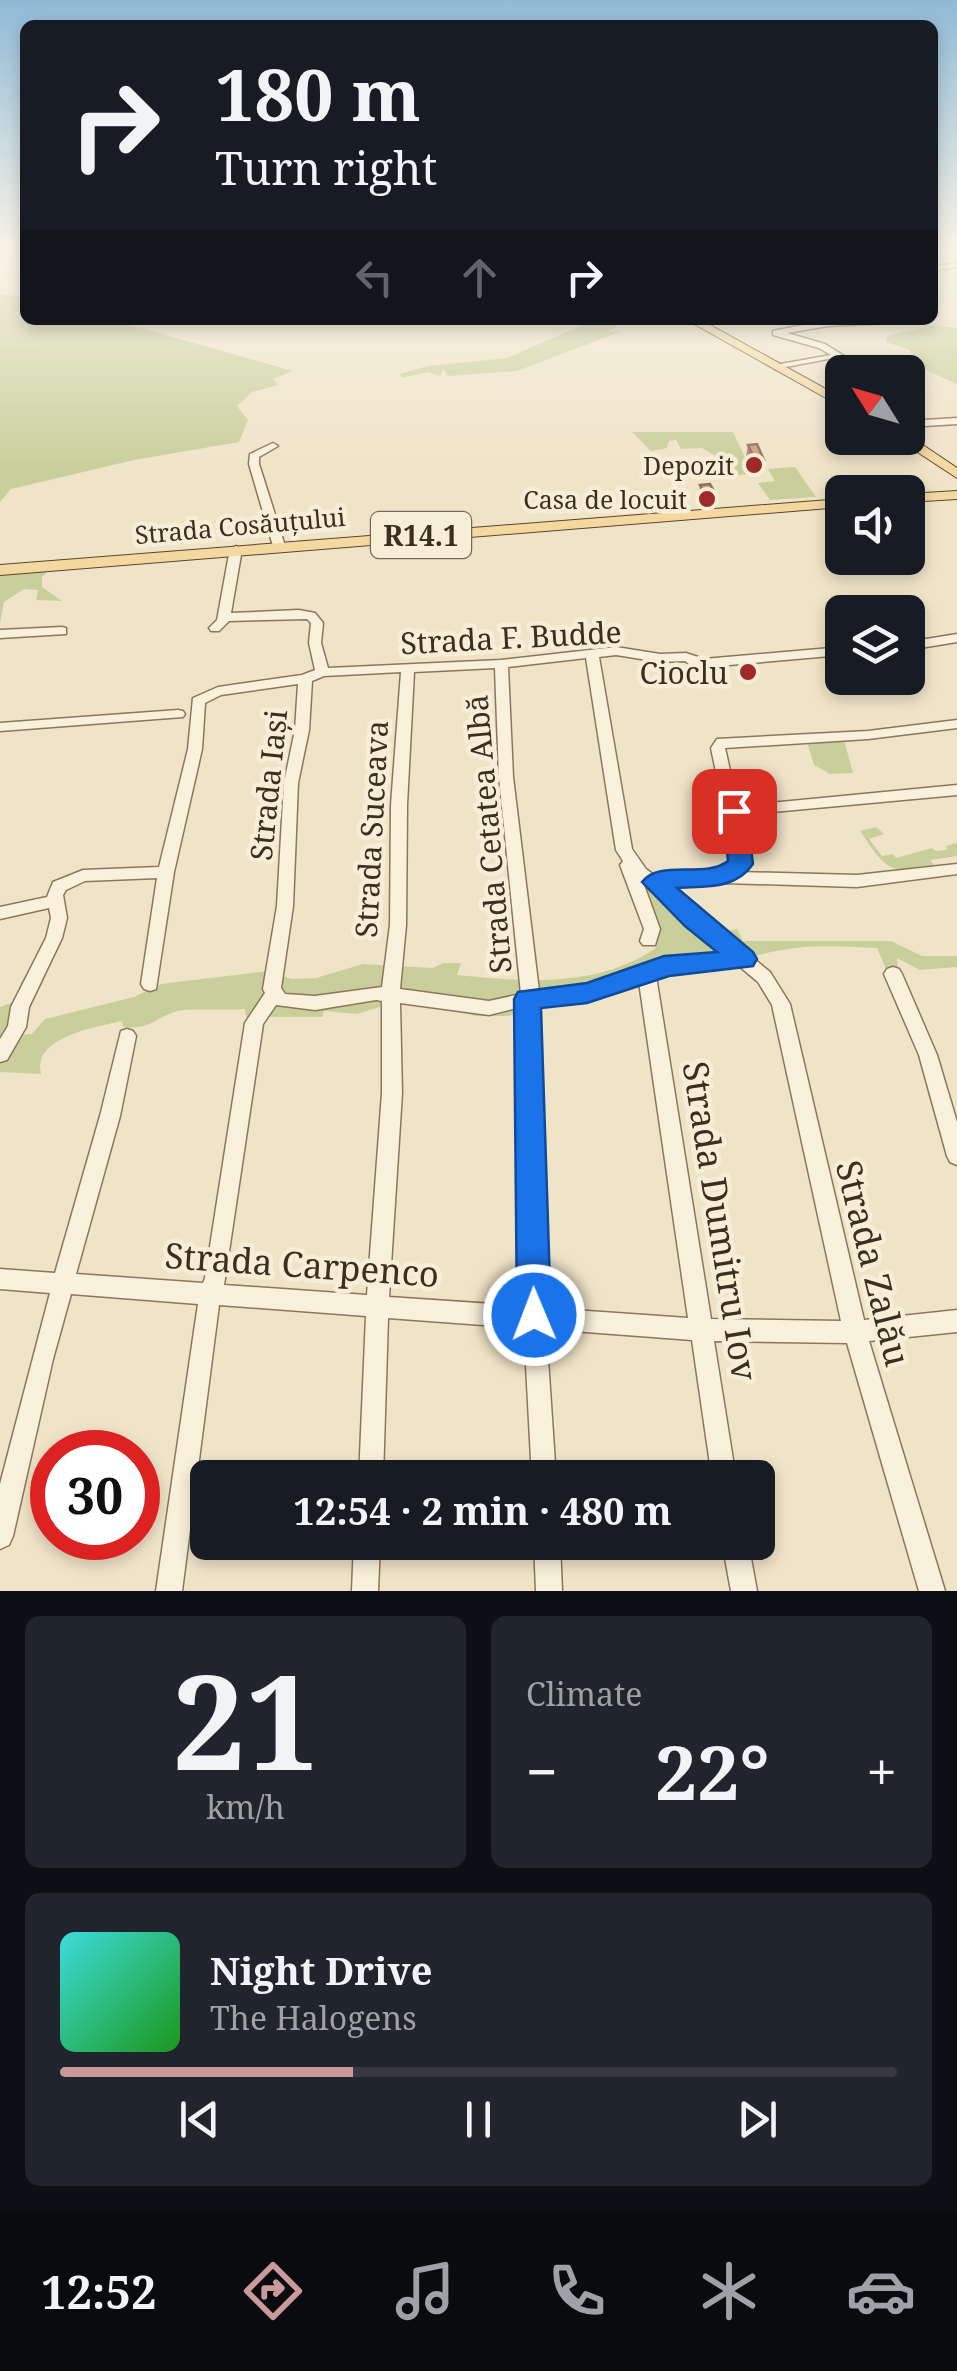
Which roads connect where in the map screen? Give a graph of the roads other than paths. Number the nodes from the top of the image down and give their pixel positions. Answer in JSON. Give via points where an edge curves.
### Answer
{"nodes":[{"id":1,"x":703,"y":325,"type":"edge"},
{"id":2,"x":822,"y":325,"type":"edge"},
{"id":3,"x":778,"y":367,"type":"junction"},
{"id":4,"x":825,"y":393,"type":"edge"},
{"id":5,"x":957,"y":422,"type":"edge"},
{"id":6,"x":925,"y":423,"type":"edge"},
{"id":7,"x":273,"y":446,"type":"dead end"},
{"id":8,"x":925,"y":452,"type":"edge"},
{"id":9,"x":935,"y":459,"type":"junction"},
{"id":10,"x":957,"y":474,"type":"edge"},
{"id":11,"x":957,"y":495,"type":"edge"},
{"id":12,"x":926,"y":496,"type":"joint"},
{"id":13,"x":825,"y":504,"type":"edge"},
{"id":14,"x":278,"y":546,"type":"junction"},
{"id":15,"x":236,"y":550,"type":"junction"},
{"id":16,"x":0,"y":570,"type":"edge"},
{"id":17,"x":62,"y":632,"type":"dead end"},
{"id":18,"x":0,"y":634,"type":"edge"},
{"id":19,"x":957,"y":638,"type":"edge"},
{"id":20,"x":925,"y":643,"type":"edge"},
{"id":21,"x":825,"y":652,"type":"edge"},
{"id":22,"x":592,"y":655,"type":"junction"},
{"id":23,"x":702,"y":663,"type":"junction"},
{"id":24,"x":501,"y":664,"type":"junction"},
{"id":25,"x":408,"y":668,"type":"junction"},
{"id":26,"x":652,"y":668,"type":"dead end"},
{"id":27,"x":322,"y":672,"type":"junction"},
{"id":28,"x":305,"y":679,"type":"junction"},
{"id":29,"x":178,"y":714,"type":"dead end"},
{"id":30,"x":957,"y":724,"type":"edge"},
{"id":31,"x":0,"y":728,"type":"edge"},
{"id":32,"x":957,"y":790,"type":"edge"},
{"id":33,"x":734,"y":811,"type":"junction"},
{"id":34,"x":627,"y":856,"type":"junction"},
{"id":35,"x":957,"y":869,"type":"edge"},
{"id":36,"x":747,"y":870,"type":"junction"},
{"id":37,"x":166,"y":872,"type":"junction"},
{"id":38,"x":654,"y":882,"type":"junction"},
{"id":39,"x":56,"y":901,"type":"junction"},
{"id":40,"x":0,"y":913,"type":"edge"},
{"id":41,"x":649,"y":940,"type":"dead end"},
{"id":42,"x":744,"y":959,"type":"junction"},
{"id":43,"x":892,"y":974,"type":"dead end"},
{"id":44,"x":647,"y":976,"type":"junction"},
{"id":45,"x":150,"y":984,"type":"dead end"},
{"id":46,"x":390,"y":994,"type":"junction"},
{"id":47,"x":277,"y":997,"type":"junction"},
{"id":48,"x":528,"y":999,"type":"junction"},
{"id":49,"x":126,"y":1036,"type":"dead end"},
{"id":50,"x":0,"y":1055,"type":"edge"},
{"id":51,"x":957,"y":1156,"type":"edge"},
{"id":52,"x":0,"y":1279,"type":"edge"},
{"id":53,"x":64,"y":1283,"type":"junction"},
{"id":54,"x":210,"y":1293,"type":"junction"},
{"id":55,"x":380,"y":1306,"type":"junction"},
{"id":56,"x":534,"y":1315,"type":"junction"},
{"id":57,"x":957,"y":1321,"type":"edge"},
{"id":58,"x":701,"y":1330,"type":"junction"},
{"id":59,"x":855,"y":1332,"type":"junction"},
{"id":60,"x":372,"y":1460,"type":"edge"},
{"id":61,"x":543,"y":1460,"type":"edge"},
{"id":62,"x":721,"y":1460,"type":"edge"},
{"id":63,"x":0,"y":1536,"type":"edge"},
{"id":64,"x":367,"y":1560,"type":"edge"},
{"id":65,"x":548,"y":1560,"type":"edge"},
{"id":66,"x":738,"y":1560,"type":"edge"},
{"id":67,"x":169,"y":1591,"type":"edge"},
{"id":68,"x":365,"y":1591,"type":"edge"},
{"id":69,"x":549,"y":1591,"type":"edge"},
{"id":70,"x":744,"y":1591,"type":"edge"},
{"id":71,"x":932,"y":1591,"type":"edge"}],
"edges":[{"from":1,"to":3,"type":"main road"},
{"from":2,"to":3,"type":"street","via":[[776,333],[840,356]]},
{"from":3,"to":4,"type":"main road"},
{"from":5,"to":6,"type":"street"},
{"from":7,"to":14,"type":"street","via":[[254,456],[254,464]]},
{"from":8,"to":9,"type":"main road"},
{"from":9,"to":10,"type":"main road"},
{"from":9,"to":12,"type":"main road","via":[[944,481]]},
{"from":11,"to":12,"type":"main road"},
{"from":13,"to":14,"type":"main road","name":"Strada Cosăuțului","number":"R14.1"},
{"from":14,"to":15,"type":"main road","name":"Strada Cosăuțului","number":"R14.1"},
{"from":15,"to":16,"type":"main road","name":"Strada Cosăuțului","number":"R14.1"},
{"from":15,"to":27,"type":"street","via":[[219,623],[311,616]]},
{"from":17,"to":18,"type":"street"},
{"from":19,"to":20,"type":"street"},
{"from":21,"to":23,"type":"street","name":"Strada F. Budde"},
{"from":22,"to":23,"type":"street","name":"Strada F. Budde","via":[[626,650]]},
{"from":22,"to":24,"type":"street","name":"Strada F. Budde"},
{"from":22,"to":34,"type":"street"},
{"from":23,"to":26,"type":"street","name":"Strada F. Budde"},
{"from":24,"to":25,"type":"street","name":"Strada F. Budde"},
{"from":24,"to":48,"type":"street","name":"Strada Cetatea Albă"},
{"from":25,"to":27,"type":"street","name":"Strada F. Budde"},
{"from":25,"to":46,"type":"street","name":"Strada Suceava"},
{"from":27,"to":28,"type":"street","name":"Strada Iași"},
{"from":28,"to":37,"type":"street","via":[[218,691],[198,701],[195,749]]},
{"from":28,"to":47,"type":"street","name":"Strada Iași"},
{"from":29,"to":31,"type":"street"},
{"from":30,"to":33,"type":"street","via":[[722,742]]},
{"from":32,"to":33,"type":"street"},
{"from":33,"to":36,"type":"street"},
{"from":34,"to":38,"type":"street","name":"Strada Zalău"},
{"from":34,"to":41,"type":"street","via":[[652,929]]},
{"from":35,"to":36,"type":"street","via":[[857,882]]},
{"from":36,"to":38,"type":"street"},
{"from":37,"to":39,"type":"street","via":[[70,879],[59,886]]},
{"from":37,"to":45,"type":"street"},
{"from":38,"to":42,"type":"street","name":"Strada Zalău"},
{"from":39,"to":40,"type":"street"},
{"from":39,"to":50,"type":"street","via":[[54,938]]},
{"from":42,"to":44,"type":"street","via":[[664,966]]},
{"from":42,"to":59,"type":"street","name":"Strada Zalău","via":[[781,1004]]},
{"from":43,"to":51,"type":"street","via":[[928,1055]]},
{"from":44,"to":48,"type":"street","via":[[587,993]]},
{"from":44,"to":58,"type":"street","name":"Strada Dumitru Iov"},
{"from":46,"to":47,"type":"street","via":[[315,1003]]},
{"from":46,"to":48,"type":"street","via":[[470,1008]]},
{"from":46,"to":55,"type":"street","name":"Strada Suceava","via":[[392,1093]]},
{"from":47,"to":54,"type":"street","name":"Strada Iași","via":[[254,1023]]},
{"from":48,"to":56,"type":"street","name":"Strada Cetatea Albă"},
{"from":49,"to":53,"type":"street"},
{"from":52,"to":53,"type":"street","name":"Strada Carpenco"},
{"from":53,"to":54,"type":"street","name":"Strada Carpenco"},
{"from":53,"to":63,"type":"street"},
{"from":54,"to":55,"type":"street","name":"Strada Carpenco"},
{"from":54,"to":67,"type":"street","name":"Strada Iași"},
{"from":55,"to":56,"type":"street","name":"Strada Carpenco"},
{"from":55,"to":60,"type":"street","name":"Strada Suceava"},
{"from":56,"to":58,"type":"street","name":"Strada Carpenco"},
{"from":56,"to":61,"type":"street","name":"Strada Cetatea Albă"},
{"from":57,"to":59,"type":"street","name":"Strada Carpenco"},
{"from":58,"to":59,"type":"street","name":"Strada Carpenco"},
{"from":58,"to":62,"type":"street","name":"Strada Dumitru Iov"},
{"from":59,"to":71,"type":"street","name":"Strada Zalău"},
{"from":64,"to":68,"type":"street"},
{"from":65,"to":69,"type":"street"},
{"from":66,"to":70,"type":"street"}]}
